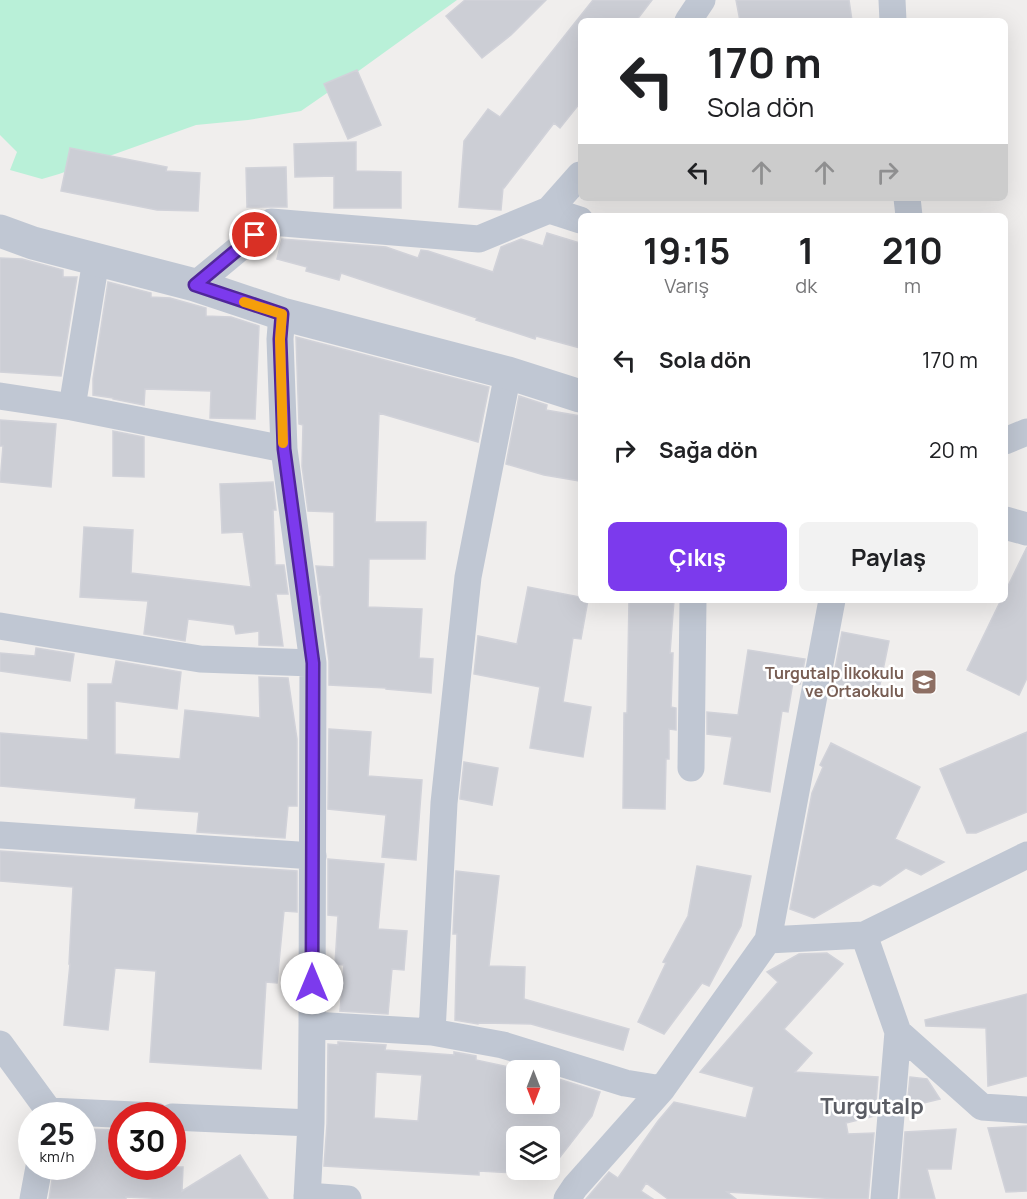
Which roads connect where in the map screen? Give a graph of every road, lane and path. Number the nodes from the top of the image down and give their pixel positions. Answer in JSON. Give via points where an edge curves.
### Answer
{"nodes":[{"id":1,"x":702,"y":0,"type":"edge"},
{"id":2,"x":892,"y":0,"type":"edge"},
{"id":3,"x":690,"y":18,"type":"edge"},
{"id":4,"x":893,"y":18,"type":"edge"},
{"id":5,"x":578,"y":177,"type":"edge"},
{"id":6,"x":549,"y":210,"type":"junction"},
{"id":7,"x":578,"y":219,"type":"edge"},
{"id":8,"x":0,"y":231,"type":"edge"},
{"id":9,"x":0,"y":242,"type":"edge"},
{"id":10,"x":33,"y":243,"type":"junction"},
{"id":11,"x":96,"y":260,"type":"junction"},
{"id":12,"x":195,"y":285,"type":"junction"},
{"id":13,"x":282,"y":314,"type":"junction"},
{"id":14,"x":508,"y":373,"type":"junction"},
{"id":15,"x":578,"y":395,"type":"edge"},
{"id":16,"x":0,"y":396,"type":"edge"},
{"id":17,"x":72,"y":407,"type":"junction"},
{"id":18,"x":1027,"y":432,"type":"edge"},
{"id":19,"x":1008,"y":440,"type":"edge"},
{"id":20,"x":284,"y":449,"type":"junction"},
{"id":21,"x":1008,"y":524,"type":"edge"},
{"id":22,"x":1027,"y":529,"type":"edge"},
{"id":23,"x":693,"y":603,"type":"edge"},
{"id":24,"x":831,"y":603,"type":"edge"},
{"id":25,"x":0,"y":626,"type":"edge"},
{"id":26,"x":313,"y":663,"type":"junction"},
{"id":27,"x":691,"y":768,"type":"dead end"},
{"id":28,"x":0,"y":835,"type":"edge"},
{"id":29,"x":1027,"y":855,"type":"edge"},
{"id":30,"x":313,"y":856,"type":"junction"},
{"id":31,"x":864,"y":935,"type":"junction"},
{"id":32,"x":768,"y":940,"type":"junction"},
{"id":33,"x":312,"y":1025,"type":"junction"},
{"id":34,"x":432,"y":1032,"type":"junction"},
{"id":35,"x":898,"y":1032,"type":"junction"},
{"id":36,"x":0,"y":1044,"type":"edge"},
{"id":37,"x":662,"y":1089,"type":"junction"},
{"id":38,"x":40,"y":1102,"type":"edge"},
{"id":39,"x":1027,"y":1110,"type":"edge"},
{"id":40,"x":186,"y":1118,"type":"edge"},
{"id":41,"x":310,"y":1123,"type":"junction"},
{"id":42,"x":37,"y":1180,"type":"edge"},
{"id":43,"x":307,"y":1197,"type":"edge"},
{"id":44,"x":33,"y":1199,"type":"edge"},
{"id":45,"x":348,"y":1199,"type":"edge"},
{"id":46,"x":567,"y":1199,"type":"edge"},
{"id":47,"x":884,"y":1199,"type":"edge"}],
"edges":[{"from":1,"to":3,"type":"street"},
{"from":2,"to":4,"type":"street"},
{"from":5,"to":6,"type":"street"},
{"from":6,"to":7,"type":"street"},
{"from":6,"to":12,"type":"street","via":[[478,239],[271,222]]},
{"from":8,"to":10,"type":"street"},
{"from":9,"to":10,"type":"street"},
{"from":10,"to":11,"type":"street"},
{"from":11,"to":12,"type":"street"},
{"from":11,"to":17,"type":"street"},
{"from":12,"to":13,"type":"street"},
{"from":13,"to":14,"type":"street"},
{"from":13,"to":20,"type":"street"},
{"from":14,"to":15,"type":"street"},
{"from":14,"to":34,"type":"street","via":[[468,577],[444,803]]},
{"from":16,"to":17,"type":"street"},
{"from":17,"to":20,"type":"street"},
{"from":18,"to":19,"type":"street"},
{"from":20,"to":26,"type":"street"},
{"from":21,"to":22,"type":"street"},
{"from":23,"to":27,"type":"street"},
{"from":24,"to":32,"type":"street"},
{"from":25,"to":26,"type":"street","via":[[200,659]]},
{"from":26,"to":30,"type":"street"},
{"from":28,"to":30,"type":"street"},
{"from":29,"to":31,"type":"street"},
{"from":30,"to":33,"type":"street"},
{"from":31,"to":32,"type":"street"},
{"from":31,"to":35,"type":"street"},
{"from":32,"to":37,"type":"street"},
{"from":33,"to":34,"type":"street"},
{"from":33,"to":41,"type":"street"},
{"from":34,"to":37,"type":"street","via":[[503,1045],[625,1083]]},
{"from":35,"to":39,"type":"street","via":[[982,1107]]},
{"from":35,"to":47,"type":"street"},
{"from":36,"to":38,"type":"street"},
{"from":37,"to":46,"type":"street"},
{"from":40,"to":41,"type":"street"},
{"from":41,"to":43,"type":"street"},
{"from":42,"to":44,"type":"street"},
{"from":43,"to":45,"type":"street"}]}
